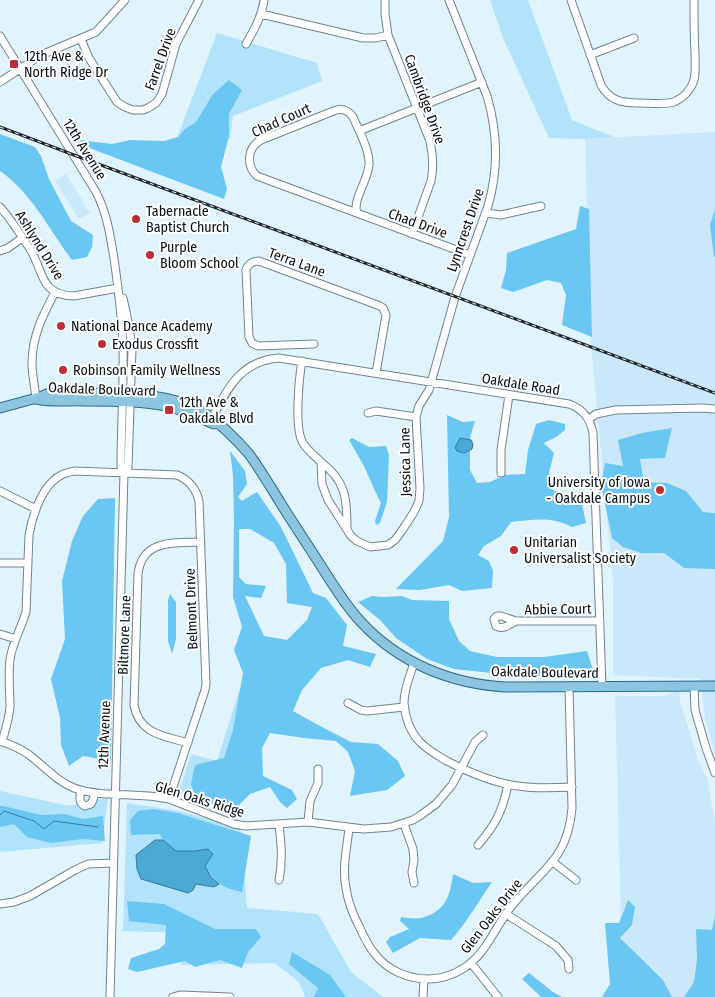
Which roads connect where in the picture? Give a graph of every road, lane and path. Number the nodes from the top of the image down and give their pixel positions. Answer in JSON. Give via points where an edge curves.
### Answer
{"nodes":[{"id":1,"x":125,"y":0,"type":"edge"},
{"id":2,"x":199,"y":0,"type":"edge"},
{"id":3,"x":264,"y":0,"type":"edge"},
{"id":4,"x":385,"y":0,"type":"edge"},
{"id":5,"x":449,"y":0,"type":"edge"},
{"id":6,"x":571,"y":0,"type":"edge"},
{"id":7,"x":694,"y":0,"type":"edge"},
{"id":8,"x":261,"y":14,"type":"junction"},
{"id":9,"x":388,"y":35,"type":"junction"},
{"id":10,"x":0,"y":36,"type":"edge"},
{"id":11,"x":634,"y":38,"type":"dead end"},
{"id":12,"x":82,"y":39,"type":"junction"},
{"id":13,"x":246,"y":44,"type":"dead end"},
{"id":14,"x":590,"y":55,"type":"junction"},
{"id":15,"x":20,"y":69,"type":"junction"},
{"id":16,"x":0,"y":82,"type":"edge"},
{"id":17,"x":482,"y":82,"type":"junction"},
{"id":18,"x":417,"y":108,"type":"junction"},
{"id":19,"x":359,"y":131,"type":"junction"},
{"id":20,"x":541,"y":206,"type":"dead end"},
{"id":21,"x":0,"y":207,"type":"edge"},
{"id":22,"x":357,"y":213,"type":"junction"},
{"id":23,"x":486,"y":213,"type":"junction"},
{"id":24,"x":412,"y":234,"type":"junction"},
{"id":25,"x":22,"y":238,"type":"junction"},
{"id":26,"x":0,"y":251,"type":"edge"},
{"id":27,"x":470,"y":255,"type":"junction"},
{"id":28,"x":118,"y":288,"type":"junction"},
{"id":29,"x":56,"y":292,"type":"junction"},
{"id":30,"x":314,"y":344,"type":"dead end"},
{"id":31,"x":287,"y":345,"type":"junction"},
{"id":32,"x":287,"y":359,"type":"junction"},
{"id":33,"x":302,"y":361,"type":"junction"},
{"id":34,"x":376,"y":373,"type":"junction"},
{"id":35,"x":431,"y":382,"type":"junction"},
{"id":36,"x":509,"y":395,"type":"junction"},
{"id":37,"x":126,"y":398,"type":"junction"},
{"id":38,"x":36,"y":399,"type":"junction"},
{"id":39,"x":0,"y":408,"type":"edge"},
{"id":40,"x":715,"y":409,"type":"edge"},
{"id":41,"x":368,"y":412,"type":"dead end"},
{"id":42,"x":416,"y":417,"type":"junction"},
{"id":43,"x":589,"y":419,"type":"junction"},
{"id":44,"x":211,"y":420,"type":"junction"},
{"id":45,"x":322,"y":462,"type":"junction"},
{"id":46,"x":124,"y":473,"type":"junction"},
{"id":47,"x":501,"y":473,"type":"dead end"},
{"id":48,"x":0,"y":491,"type":"edge"},
{"id":49,"x":36,"y":509,"type":"junction"},
{"id":50,"x":346,"y":527,"type":"junction"},
{"id":51,"x":201,"y":542,"type":"junction"},
{"id":52,"x":0,"y":563,"type":"edge"},
{"id":53,"x":28,"y":563,"type":"junction"},
{"id":54,"x":600,"y":621,"type":"junction"},
{"id":55,"x":516,"y":622,"type":"dead end"},
{"id":56,"x":0,"y":634,"type":"edge"},
{"id":57,"x":16,"y":639,"type":"junction"},
{"id":58,"x":414,"y":663,"type":"junction"},
{"id":59,"x":569,"y":686,"type":"junction"},
{"id":60,"x":602,"y":686,"type":"junction"},
{"id":61,"x":694,"y":686,"type":"junction"},
{"id":62,"x":715,"y":686,"type":"edge"},
{"id":63,"x":348,"y":703,"type":"dead end"},
{"id":64,"x":404,"y":707,"type":"junction"},
{"id":65,"x":483,"y":736,"type":"dead end"},
{"id":66,"x":1,"y":742,"type":"edge"},
{"id":67,"x":188,"y":743,"type":"junction"},
{"id":68,"x":461,"y":768,"type":"junction"},
{"id":69,"x":318,"y":769,"type":"dead end"},
{"id":70,"x":715,"y":773,"type":"edge"},
{"id":71,"x":508,"y":785,"type":"junction"},
{"id":72,"x":572,"y":787,"type":"junction"},
{"id":73,"x":81,"y":790,"type":"junction"},
{"id":74,"x":95,"y":792,"type":"junction"},
{"id":75,"x":115,"y":794,"type":"junction"},
{"id":76,"x":169,"y":800,"type":"junction"},
{"id":77,"x":308,"y":822,"type":"junction"},
{"id":78,"x":278,"y":824,"type":"junction"},
{"id":79,"x":404,"y":824,"type":"junction"},
{"id":80,"x":350,"y":828,"type":"junction"},
{"id":81,"x":478,"y":846,"type":"dead end"},
{"id":82,"x":553,"y":862,"type":"junction"},
{"id":83,"x":114,"y":863,"type":"junction"},
{"id":84,"x":279,"y":880,"type":"dead end"},
{"id":85,"x":576,"y":880,"type":"dead end"},
{"id":86,"x":414,"y":883,"type":"dead end"},
{"id":87,"x":0,"y":904,"type":"edge"},
{"id":88,"x":506,"y":914,"type":"junction"},
{"id":89,"x":471,"y":963,"type":"junction"},
{"id":90,"x":569,"y":969,"type":"dead end"},
{"id":91,"x":424,"y":979,"type":"junction"},
{"id":92,"x":110,"y":997,"type":"edge"},
{"id":93,"x":173,"y":997,"type":"edge"},
{"id":94,"x":214,"y":997,"type":"edge"},
{"id":95,"x":230,"y":997,"type":"edge"},
{"id":96,"x":423,"y":997,"type":"edge"},
{"id":97,"x":498,"y":997,"type":"edge"}],
"edges":[{"from":1,"to":12,"type":"street","via":[[96,32]]},
{"from":2,"to":12,"type":"street","name":"Farrel Drive","via":[[176,44],[162,94],[148,108],[133,110],[117,102],[89,58]]},
{"from":3,"to":8,"type":"street"},
{"from":4,"to":9,"type":"street","name":"Cambridge Drive"},
{"from":5,"to":17,"type":"street","name":"Lynncrest Drive"},
{"from":6,"to":14,"type":"street"},
{"from":7,"to":14,"type":"street","via":[[694,80],[689,91],[676,101],[626,103],[615,100],[601,84]]},
{"from":8,"to":9,"type":"street","via":[[363,38]]},
{"from":8,"to":13,"type":"street"},
{"from":9,"to":18,"type":"street","name":"Cambridge Drive"},
{"from":10,"to":15,"type":"street","name":"12th Avenue"},
{"from":11,"to":14,"type":"street"},
{"from":12,"to":15,"type":"street","via":[[42,55]]},
{"from":15,"to":16,"type":"street"},
{"from":15,"to":28,"type":"street","name":"12th Avenue","via":[[101,201],[108,222]]},
{"from":17,"to":18,"type":"street"},
{"from":17,"to":23,"type":"street","name":"Lynncrest Drive","via":[[496,138],[494,181]]},
{"from":18,"to":19,"type":"street"},
{"from":18,"to":24,"type":"street","name":"Cambridge Drive","via":[[430,141],[433,165],[431,181]]},
{"from":19,"to":22,"type":"street","name":"Chad Court","via":[[369,165],[355,207]]},
{"from":19,"to":22,"type":"street","name":"Chad Court","via":[[352,114],[339,109],[257,142],[250,153],[251,169],[257,176]]},
{"from":20,"to":23,"type":"street","via":[[501,215]]},
{"from":21,"to":25,"type":"street","name":"Ashlynd Drive"},
{"from":22,"to":24,"type":"street","name":"Chad Drive"},
{"from":23,"to":27,"type":"street","name":"Lynncrest Drive"},
{"from":24,"to":27,"type":"street","name":"Chad Drive"},
{"from":25,"to":26,"type":"street"},
{"from":25,"to":29,"type":"street","name":"Ashlynd Drive","via":[[31,250],[42,278]]},
{"from":27,"to":35,"type":"street","name":"Lynncrest Drive"},
{"from":28,"to":29,"type":"street","name":"Ashlynd Drive","via":[[74,296]]},
{"from":28,"to":37,"type":"street","name":"12th Avenue","via":[[131,338],[132,362]]},
{"from":29,"to":38,"type":"street","via":[[34,340],[32,364]]},
{"from":30,"to":31,"type":"street","name":"Terra Lane"},
{"from":31,"to":32,"type":"street"},
{"from":31,"to":34,"type":"street","name":"Terra Lane","via":[[258,346],[250,340],[246,270],[252,262],[259,261],[383,308],[386,315]]},
{"from":32,"to":33,"type":"street","name":"Oakdale Road"},
{"from":32,"to":44,"type":"street","name":"Oakdale Road","via":[[271,359],[250,366],[229,388]]},
{"from":33,"to":34,"type":"street","name":"Oakdale Road"},
{"from":33,"to":45,"type":"street","via":[[298,391],[299,430],[302,442]]},
{"from":34,"to":35,"type":"street","name":"Oakdale Road"},
{"from":35,"to":36,"type":"street","name":"Oakdale Road"},
{"from":35,"to":42,"type":"street","name":"Jessica Lane"},
{"from":36,"to":43,"type":"street","name":"Oakdale Road","via":[[569,404]]},
{"from":36,"to":47,"type":"street"},
{"from":37,"to":38,"type":"main road","name":"Oakdale Boulevard"},
{"from":37,"to":44,"type":"main road","name":"Oakdale Boulevard","via":[[153,396],[181,402],[202,411]]},
{"from":37,"to":46,"type":"street","name":"12th Avenue"},
{"from":38,"to":39,"type":"main road","name":"Oakdale Boulevard"},
{"from":40,"to":43,"type":"street","via":[[616,410],[596,414]]},
{"from":41,"to":42,"type":"street"},
{"from":42,"to":50,"type":"street","name":"Jessica Lane","via":[[420,501],[403,529],[388,545],[370,547],[351,536]]},
{"from":43,"to":54,"type":"street","via":[[593,432]]},
{"from":44,"to":58,"type":"main road","name":"Oakdale Boulevard","via":[[240,443],[253,459],[362,624]]},
{"from":45,"to":50,"type":"street","name":"Jessica Lane","via":[[322,484],[328,500]]},
{"from":45,"to":50,"type":"street","via":[[342,487]]},
{"from":46,"to":49,"type":"street","name":"Belmont Drive","via":[[75,471],[63,474],[49,486]]},
{"from":46,"to":51,"type":"street","name":"Belmont Drive","via":[[172,474],[188,481],[199,501]]},
{"from":46,"to":75,"type":"street","name":"12th Avenue"},
{"from":48,"to":49,"type":"street"},
{"from":49,"to":53,"type":"street","name":"Belmont Drive","via":[[30,529]]},
{"from":51,"to":67,"type":"street","name":"Belmont Drive","via":[[206,684]]},
{"from":51,"to":67,"type":"street","name":"Biltmore Lane","via":[[155,547],[143,557],[138,574],[135,712],[149,730]]},
{"from":52,"to":53,"type":"street"},
{"from":53,"to":57,"type":"street","name":"Belmont Drive","via":[[26,612]]},
{"from":54,"to":55,"type":"street","name":"Abbie Court"},
{"from":54,"to":60,"type":"street"},
{"from":56,"to":57,"type":"street"},
{"from":57,"to":66,"type":"street","name":"Belmont Drive","via":[[10,662],[9,719]]},
{"from":58,"to":59,"type":"main road","name":"Oakdale Boulevard","via":[[476,684]]},
{"from":58,"to":64,"type":"street"},
{"from":59,"to":60,"type":"main road","name":"Oakdale Boulevard"},
{"from":59,"to":72,"type":"street","name":"Glen Oaks Drive"},
{"from":60,"to":61,"type":"main road","name":"Oakdale Boulevard"},
{"from":61,"to":62,"type":"main road","name":"Oakdale Boulevard"},
{"from":61,"to":70,"type":"street","via":[[695,710]]},
{"from":63,"to":64,"type":"street","via":[[367,711]]},
{"from":64,"to":68,"type":"street","via":[[410,728],[420,742]]},
{"from":65,"to":68,"type":"street","name":"Glen Oaks Ridge","via":[[475,742]]},
{"from":66,"to":73,"type":"street","via":[[28,754],[61,781]]},
{"from":67,"to":76,"type":"street","name":"Belmont Drive"},
{"from":68,"to":71,"type":"street"},
{"from":68,"to":79,"type":"street","name":"Glen Oaks Ridge","via":[[436,804]]},
{"from":69,"to":77,"type":"street"},
{"from":71,"to":72,"type":"street"},
{"from":71,"to":81,"type":"street","via":[[498,818]]},
{"from":72,"to":82,"type":"street","name":"Glen Oaks Drive","via":[[570,827]]},
{"from":73,"to":74,"type":"street","name":"Glen Oaks Ridge"},
{"from":73,"to":74,"type":"street","via":[[80,800],[85,806],[91,804]]},
{"from":74,"to":75,"type":"street","name":"Glen Oaks Ridge"},
{"from":75,"to":76,"type":"street","name":"Glen Oaks Ridge","via":[[147,795]]},
{"from":75,"to":83,"type":"street","name":"12th Avenue"},
{"from":76,"to":78,"type":"street","name":"Glen Oaks Ridge","via":[[234,824]]},
{"from":77,"to":78,"type":"street","name":"Glen Oaks Ridge"},
{"from":77,"to":80,"type":"street","name":"Glen Oaks Ridge"},
{"from":78,"to":84,"type":"street","via":[[281,843]]},
{"from":79,"to":80,"type":"street","name":"Glen Oaks Ridge","via":[[381,829]]},
{"from":79,"to":86,"type":"street","via":[[413,849]]},
{"from":80,"to":91,"type":"street","name":"Glen Oaks Drive","via":[[344,875],[347,895],[368,946],[386,965],[410,977]]},
{"from":82,"to":85,"type":"street"},
{"from":82,"to":88,"type":"street","name":"Glen Oaks Drive"},
{"from":83,"to":87,"type":"street","via":[[88,864],[30,896]]},
{"from":83,"to":92,"type":"street","name":"12th Avenue"},
{"from":88,"to":89,"type":"street","name":"Glen Oaks Drive","via":[[482,952]]},
{"from":88,"to":90,"type":"street","via":[[556,946],[568,960]]},
{"from":89,"to":91,"type":"street","name":"Glen Oaks Drive","via":[[449,976]]},
{"from":89,"to":97,"type":"street"},
{"from":91,"to":96,"type":"street"},
{"from":93,"to":94,"type":"street"},
{"from":94,"to":95,"type":"street"}]}
